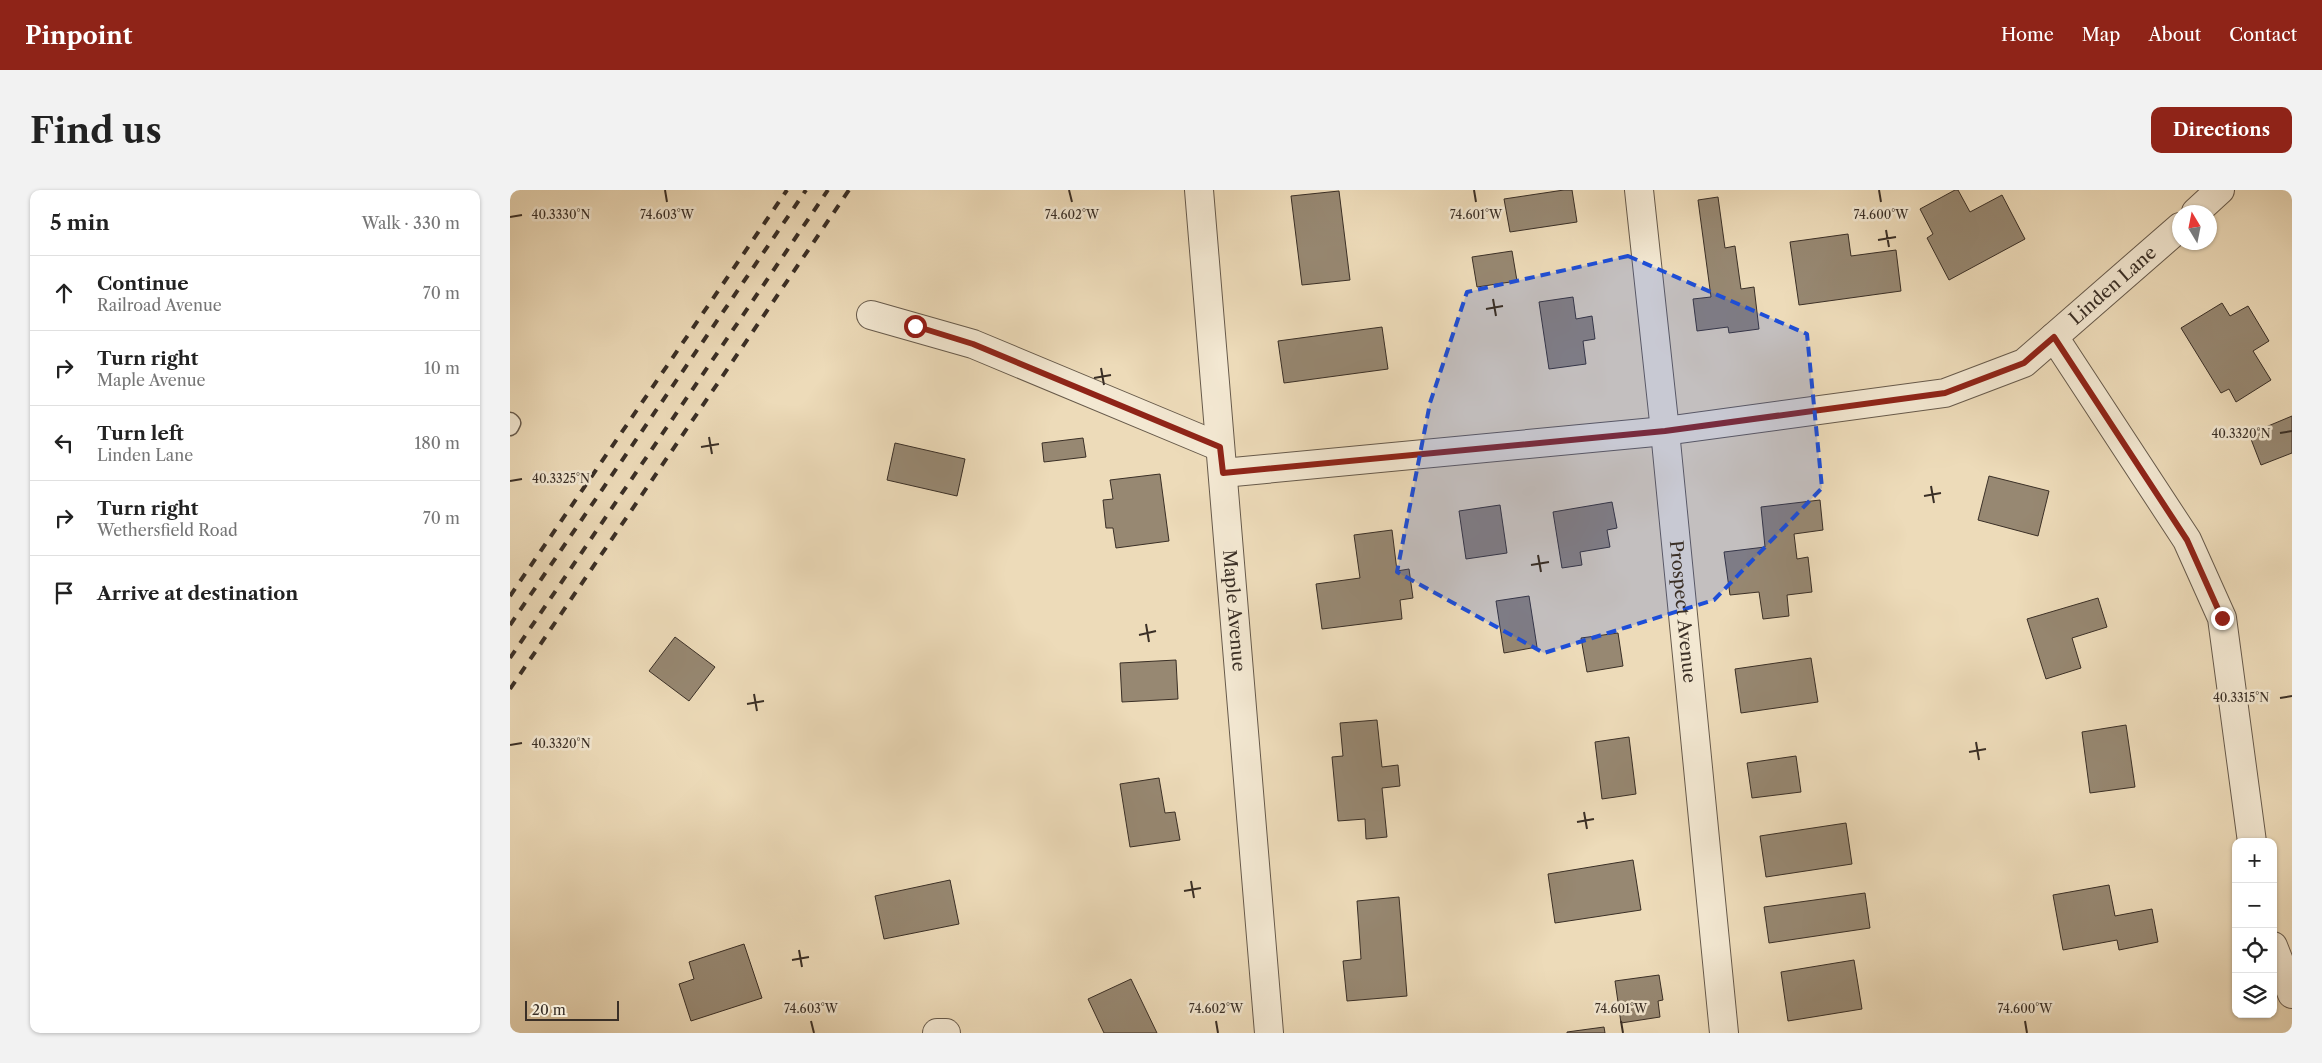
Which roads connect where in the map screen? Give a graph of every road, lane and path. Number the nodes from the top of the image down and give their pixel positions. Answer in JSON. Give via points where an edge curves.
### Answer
{"nodes":[{"id":1,"x":1199,"y":190,"type":"edge"},
{"id":2,"x":1639,"y":190,"type":"edge"},
{"id":3,"x":2220,"y":190,"type":"edge"},
{"id":4,"x":2204,"y":205,"type":"edge"},
{"id":5,"x":2172,"y":234,"type":"edge"},
{"id":6,"x":871,"y":315,"type":"dead end"},
{"id":7,"x":2054,"y":337,"type":"junction"},
{"id":8,"x":510,"y":421,"type":"edge"},
{"id":9,"x":510,"y":427,"type":"edge"},
{"id":10,"x":1665,"y":431,"type":"junction"},
{"id":11,"x":1221,"y":460,"type":"junction"},
{"id":12,"x":2251,"y":838,"type":"edge"},
{"id":13,"x":2277,"y":956,"type":"edge"},
{"id":14,"x":2292,"y":994,"type":"edge"},
{"id":15,"x":937,"y":1033,"type":"edge"},
{"id":16,"x":946,"y":1033,"type":"edge"},
{"id":17,"x":1269,"y":1033,"type":"edge"},
{"id":18,"x":1724,"y":1033,"type":"edge"}],
"edges":[{"from":1,"to":11,"type":"street","name":"Maple Avenue"},
{"from":2,"to":10,"type":"street","name":"Prospect Avenue"},
{"from":3,"to":4,"type":"street"},
{"from":5,"to":7,"type":"street","name":"Linden Lane"},
{"from":6,"to":11,"type":"street","via":[[973,344]]},
{"from":7,"to":10,"type":"street","name":"Linden Lane","via":[[2024,363],[1945,393]]},
{"from":7,"to":12,"type":"street","via":[[2187,540],[2222,618]]},
{"from":8,"to":9,"type":"lane"},
{"from":10,"to":11,"type":"street","name":"Linden Lane"},
{"from":10,"to":18,"type":"street","name":"Prospect Avenue"},
{"from":11,"to":17,"type":"street","name":"Maple Avenue"},
{"from":13,"to":14,"type":"street"},
{"from":15,"to":16,"type":"street"}]}
